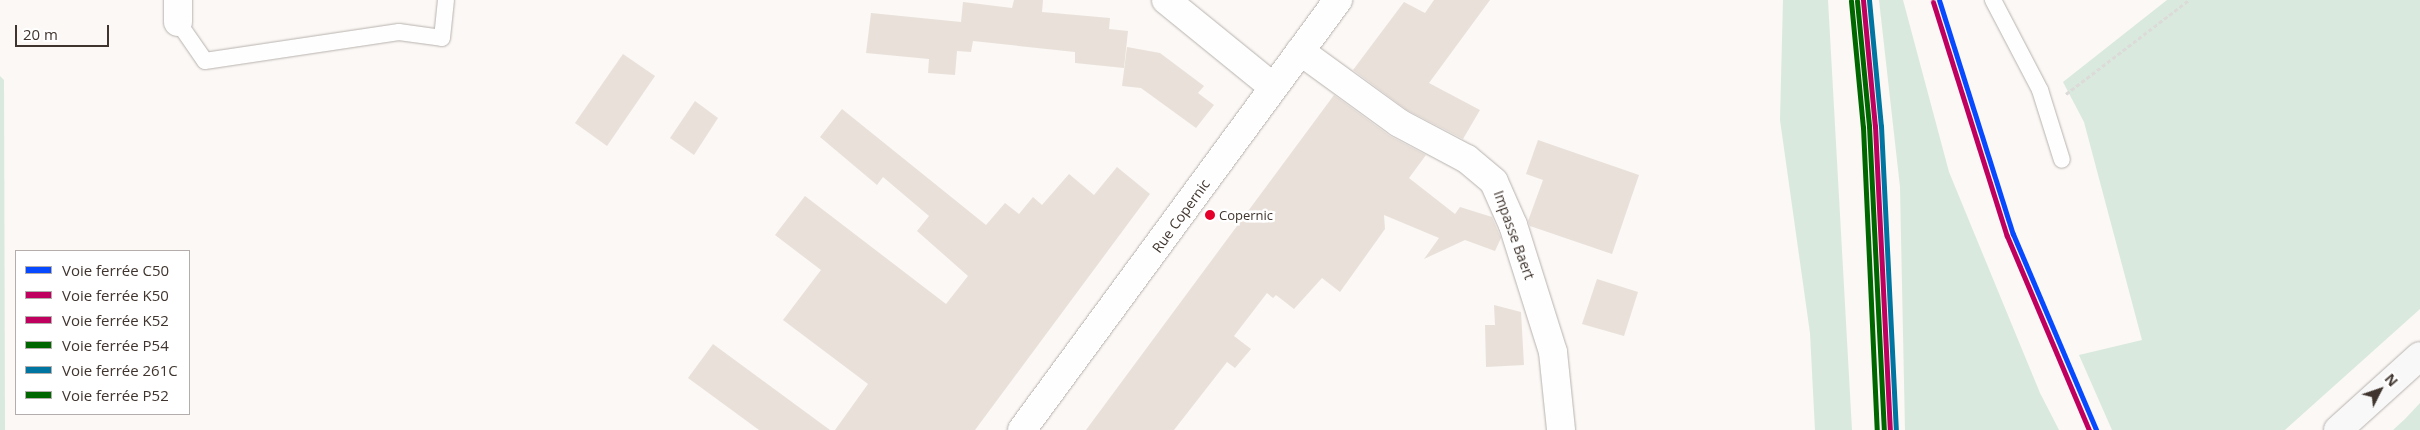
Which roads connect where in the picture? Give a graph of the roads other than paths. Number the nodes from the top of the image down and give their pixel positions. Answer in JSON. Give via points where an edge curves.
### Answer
{"nodes":[{"id":1,"x":446,"y":0,"type":"edge"},
{"id":2,"x":1166,"y":0,"type":"edge"},
{"id":3,"x":1338,"y":0,"type":"edge"},
{"id":4,"x":1993,"y":0,"type":"edge"},
{"id":5,"x":178,"y":11,"type":"edge"},
{"id":6,"x":1300,"y":51,"type":"junction"},
{"id":7,"x":1273,"y":87,"type":"junction"},
{"id":8,"x":2062,"y":160,"type":"dead end"},
{"id":9,"x":2420,"y":356,"type":"edge"},
{"id":10,"x":1022,"y":430,"type":"edge"},
{"id":11,"x":1561,"y":430,"type":"edge"},
{"id":12,"x":2338,"y":430,"type":"edge"}],
"edges":[{"from":1,"to":5,"type":"lane","via":[[442,38],[399,32],[205,61]]},
{"from":2,"to":7,"type":"street"},
{"from":3,"to":6,"type":"street","name":"Rue Copernic"},
{"from":4,"to":8,"type":"lane","via":[[2048,108]]},
{"from":6,"to":7,"type":"street","name":"Rue Copernic"},
{"from":6,"to":11,"type":"street","name":"Impasse Baert","via":[[1399,123],[1467,159],[1494,182],[1513,225],[1553,352]]},
{"from":7,"to":10,"type":"street","name":"Rue Copernic"},
{"from":9,"to":12,"type":"main road"}]}
